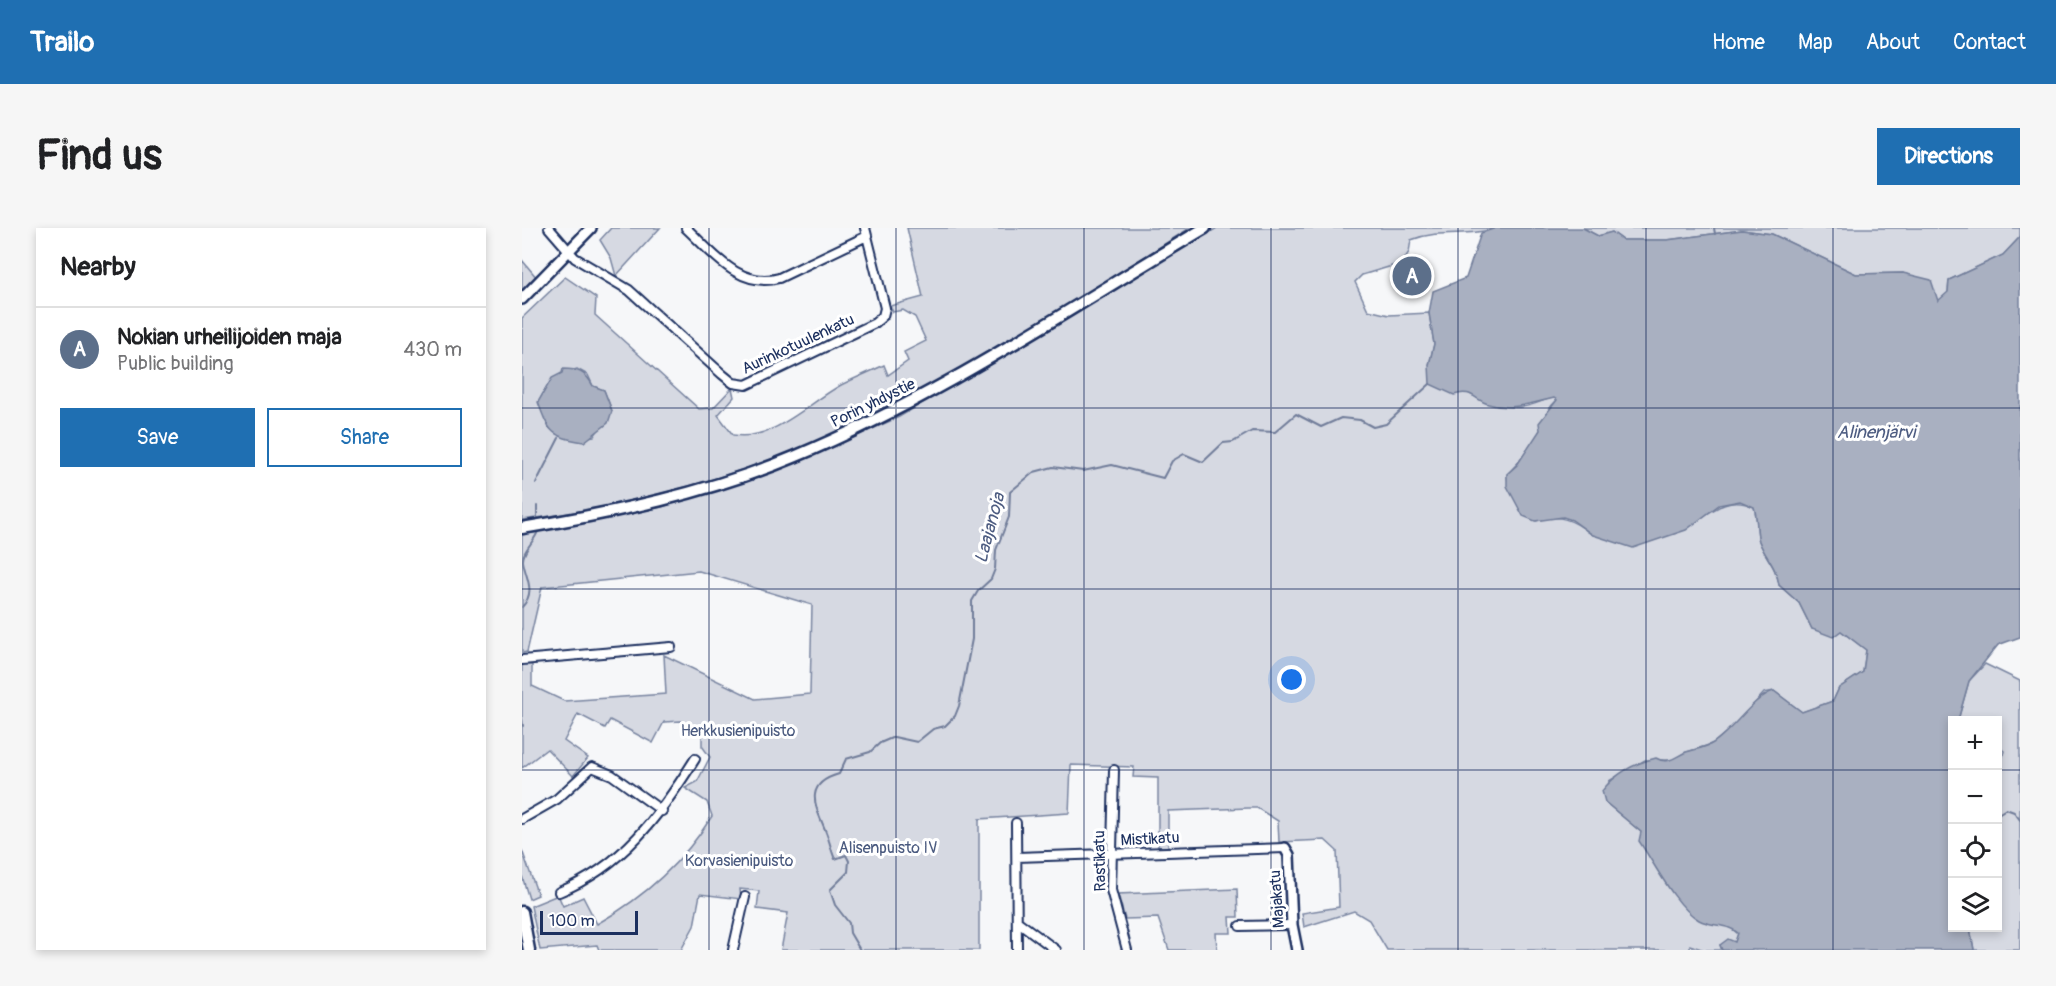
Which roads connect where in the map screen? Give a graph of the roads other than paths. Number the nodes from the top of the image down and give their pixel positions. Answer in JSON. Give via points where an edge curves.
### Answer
{"nodes":[{"id":1,"x":549,"y":228,"type":"edge"},
{"id":2,"x":591,"y":228,"type":"edge"},
{"id":3,"x":686,"y":228,"type":"edge"},
{"id":4,"x":1205,"y":228,"type":"edge"},
{"id":5,"x":866,"y":232,"type":"edge"},
{"id":6,"x":569,"y":252,"type":"junction"},
{"id":7,"x":522,"y":299,"type":"edge"},
{"id":8,"x":522,"y":528,"type":"edge"},
{"id":9,"x":671,"y":647,"type":"dead end"},
{"id":10,"x":522,"y":660,"type":"edge"},
{"id":11,"x":694,"y":759,"type":"dead end"},
{"id":12,"x":1114,"y":770,"type":"dead end"},
{"id":13,"x":662,"y":811,"type":"junction"},
{"id":14,"x":522,"y":819,"type":"edge"},
{"id":15,"x":1016,"y":822,"type":"dead end"},
{"id":16,"x":1285,"y":848,"type":"joint"},
{"id":17,"x":1112,"y":855,"type":"junction"},
{"id":18,"x":1017,"y":857,"type":"junction"},
{"id":19,"x":559,"y":892,"type":"dead end"},
{"id":20,"x":745,"y":897,"type":"dead end"},
{"id":21,"x":522,"y":912,"type":"edge"},
{"id":22,"x":1017,"y":921,"type":"junction"},
{"id":23,"x":1292,"y":925,"type":"junction"},
{"id":24,"x":1240,"y":926,"type":"dead end"},
{"id":25,"x":530,"y":950,"type":"edge"},
{"id":26,"x":733,"y":950,"type":"edge"},
{"id":27,"x":1017,"y":950,"type":"edge"},
{"id":28,"x":1056,"y":950,"type":"edge"},
{"id":29,"x":1127,"y":950,"type":"edge"},
{"id":30,"x":1297,"y":950,"type":"edge"}],
"edges":[{"from":1,"to":6,"type":"street"},
{"from":2,"to":6,"type":"street"},
{"from":3,"to":5,"type":"street","via":[[737,274],[767,282]]},
{"from":4,"to":8,"type":"main road","name":"Porin yhdystie","via":[[918,399],[798,456],[704,488],[591,516]]},
{"from":5,"to":6,"type":"street","name":"Aurinkotuulenkatu","via":[[885,308],[883,316],[746,385],[733,383],[629,290]]},
{"from":6,"to":7,"type":"street"},
{"from":9,"to":10,"type":"street"},
{"from":11,"to":13,"type":"street"},
{"from":12,"to":17,"type":"street","name":"Rastikatu"},
{"from":13,"to":14,"type":"street","via":[[612,775],[592,767],[557,799]]},
{"from":13,"to":19,"type":"street","via":[[601,871]]},
{"from":15,"to":18,"type":"street"},
{"from":16,"to":17,"type":"street","name":"Mistikatu"},
{"from":16,"to":23,"type":"street","name":"Majakatu","via":[[1289,855]]},
{"from":17,"to":18,"type":"street","name":"Mistikatu"},
{"from":17,"to":29,"type":"street","name":"Rastikatu","via":[[1111,890]]},
{"from":18,"to":22,"type":"street"},
{"from":20,"to":26,"type":"street"},
{"from":21,"to":25,"type":"main road"},
{"from":22,"to":27,"type":"street"},
{"from":22,"to":28,"type":"street"},
{"from":23,"to":24,"type":"street"},
{"from":23,"to":30,"type":"street","name":"Majakatu"}]}
